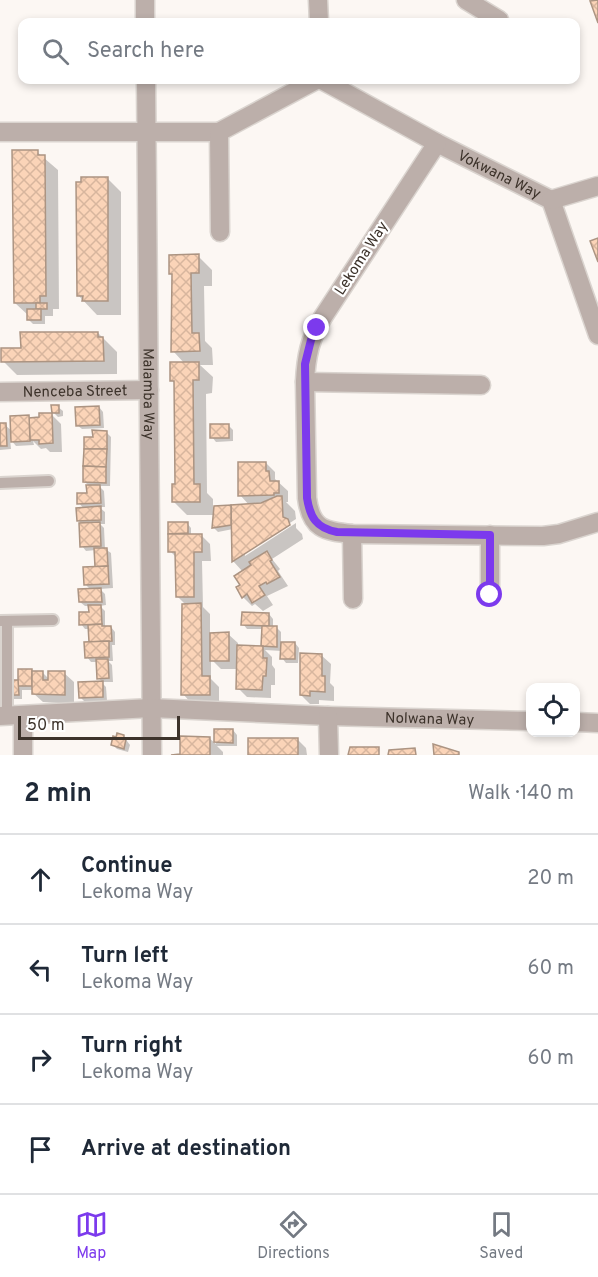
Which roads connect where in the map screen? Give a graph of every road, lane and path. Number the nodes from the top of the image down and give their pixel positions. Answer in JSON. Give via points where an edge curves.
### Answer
{"nodes":[{"id":1,"x":145,"y":0,"type":"edge"},
{"id":2,"x":318,"y":0,"type":"edge"},
{"id":3,"x":466,"y":0,"type":"edge"},
{"id":4,"x":145,"y":18,"type":"edge"},
{"id":5,"x":319,"y":18,"type":"edge"},
{"id":6,"x":496,"y":18,"type":"edge"},
{"id":7,"x":146,"y":84,"type":"edge"},
{"id":8,"x":309,"y":84,"type":"edge"},
{"id":9,"x":329,"y":84,"type":"edge"},
{"id":10,"x":0,"y":132,"type":"edge"},
{"id":11,"x":219,"y":132,"type":"junction"},
{"id":12,"x":146,"y":133,"type":"junction"},
{"id":13,"x":437,"y":143,"type":"junction"},
{"id":14,"x":598,"y":186,"type":"edge"},
{"id":15,"x":551,"y":200,"type":"junction"},
{"id":16,"x":220,"y":232,"type":"dead end"},
{"id":17,"x":598,"y":335,"type":"edge"},
{"id":18,"x":305,"y":382,"type":"junction"},
{"id":19,"x":481,"y":385,"type":"dead end"},
{"id":20,"x":149,"y":390,"type":"junction"},
{"id":21,"x":0,"y":392,"type":"edge"},
{"id":22,"x":49,"y":481,"type":"dead end"},
{"id":23,"x":0,"y":483,"type":"edge"},
{"id":24,"x":598,"y":522,"type":"edge"},
{"id":25,"x":352,"y":534,"type":"junction"},
{"id":26,"x":490,"y":535,"type":"junction"},
{"id":27,"x":490,"y":595,"type":"dead end"},
{"id":28,"x":353,"y":599,"type":"dead end"},
{"id":29,"x":53,"y":620,"type":"dead end"},
{"id":30,"x":3,"y":621,"type":"edge"},
{"id":31,"x":151,"y":708,"type":"junction"},
{"id":32,"x":10,"y":716,"type":"edge"},
{"id":33,"x":328,"y":716,"type":"junction"},
{"id":34,"x":526,"y":721,"type":"edge"},
{"id":35,"x":580,"y":722,"type":"edge"},
{"id":36,"x":598,"y":723,"type":"edge"},
{"id":37,"x":23,"y":755,"type":"edge"},
{"id":38,"x":152,"y":755,"type":"edge"},
{"id":39,"x":328,"y":755,"type":"edge"}],
"edges":[{"from":1,"to":4,"type":"street"},
{"from":2,"to":5,"type":"street"},
{"from":3,"to":6,"type":"street"},
{"from":7,"to":12,"type":"street","name":"Malamba Way"},
{"from":8,"to":11,"type":"street"},
{"from":9,"to":13,"type":"street","name":"Vokwana Way"},
{"from":10,"to":12,"type":"street"},
{"from":11,"to":12,"type":"street"},
{"from":11,"to":16,"type":"street"},
{"from":12,"to":20,"type":"street","name":"Malamba Way"},
{"from":13,"to":15,"type":"street","name":"Vokwana Way"},
{"from":13,"to":18,"type":"street","name":"Lekoma Way","via":[[317,328],[307,352]]},
{"from":14,"to":15,"type":"street"},
{"from":15,"to":17,"type":"street","name":"Vokwana Way"},
{"from":18,"to":19,"type":"street"},
{"from":18,"to":25,"type":"street","name":"Lekoma Way","via":[[310,515],[326,530]]},
{"from":20,"to":21,"type":"street","name":"Nenceba Street"},
{"from":20,"to":31,"type":"street","name":"Malamba Way"},
{"from":22,"to":23,"type":"lane"},
{"from":24,"to":26,"type":"street","name":"Lekoma Way","via":[[560,534]]},
{"from":25,"to":26,"type":"street","name":"Lekoma Way"},
{"from":25,"to":28,"type":"street"},
{"from":26,"to":27,"type":"street"},
{"from":29,"to":30,"type":"lane"},
{"from":30,"to":32,"type":"lane"},
{"from":31,"to":32,"type":"street","name":"Nolwana Way"},
{"from":31,"to":33,"type":"street","name":"Nolwana Way"},
{"from":31,"to":38,"type":"street","name":"Malamba Way"},
{"from":32,"to":37,"type":"street"},
{"from":33,"to":34,"type":"street","name":"Nolwana Way"},
{"from":33,"to":39,"type":"street"},
{"from":35,"to":36,"type":"street"}]}
